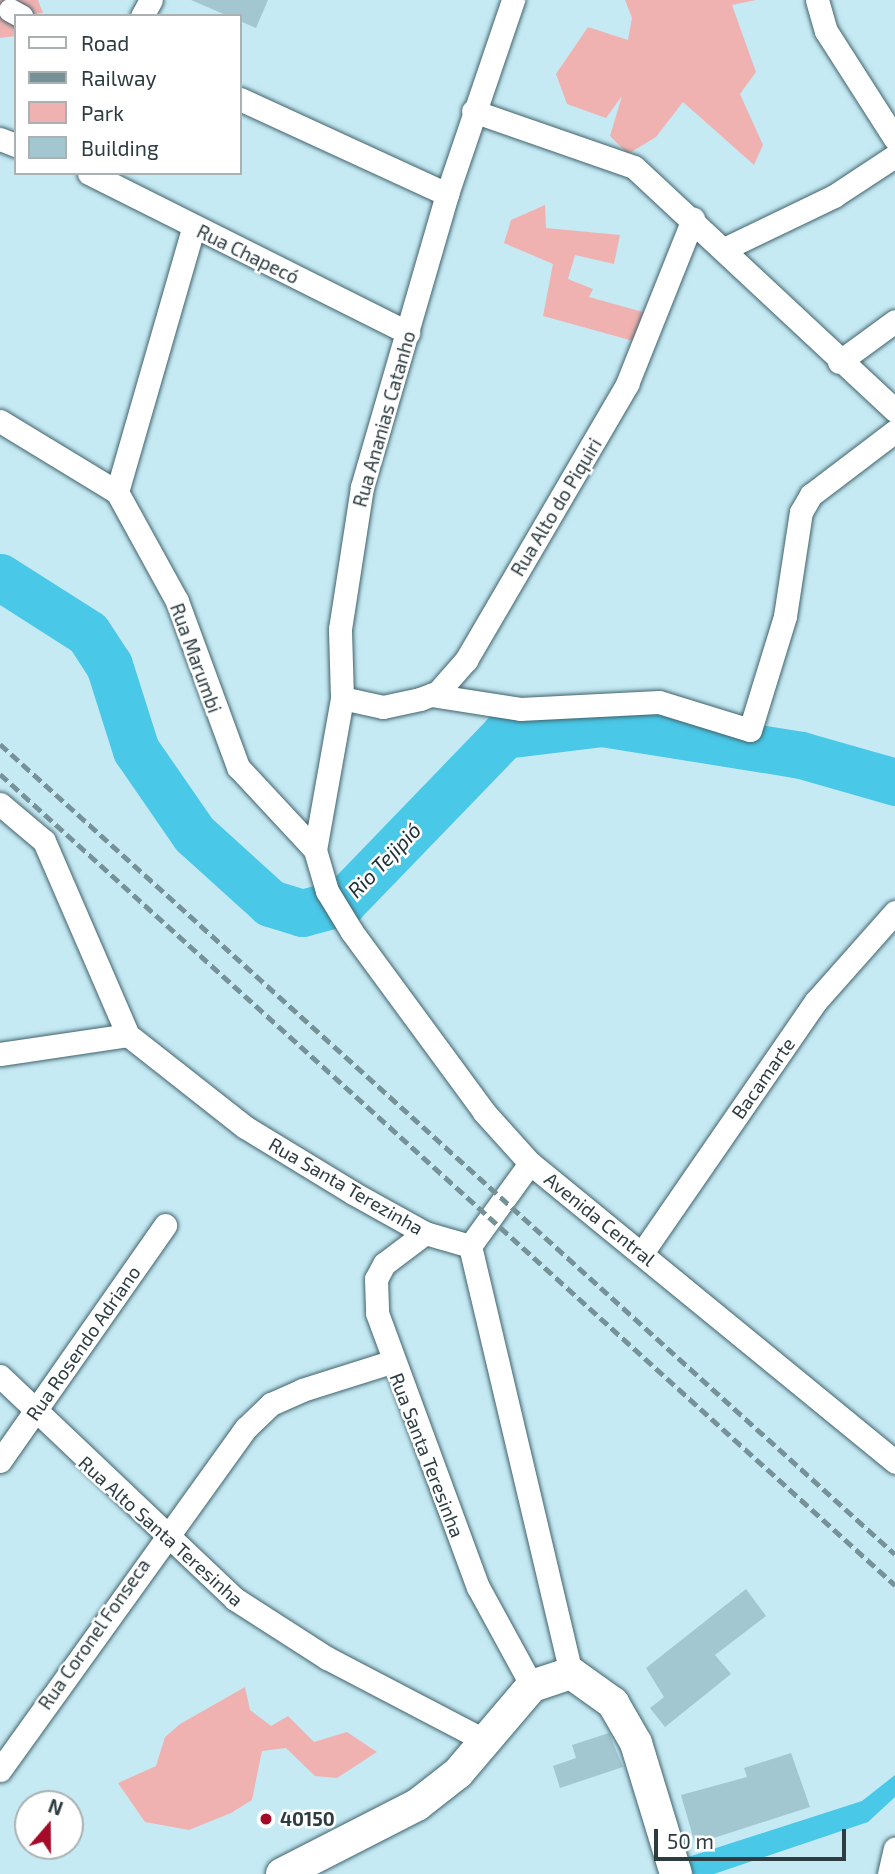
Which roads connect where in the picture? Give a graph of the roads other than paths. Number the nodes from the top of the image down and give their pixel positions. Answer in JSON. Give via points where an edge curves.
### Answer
{"nodes":[{"id":1,"x":513,"y":0,"type":"edge"},
{"id":2,"x":817,"y":0,"type":"edge"},
{"id":3,"x":242,"y":100,"type":"edge"},
{"id":4,"x":473,"y":111,"type":"junction"},
{"id":5,"x":895,"y":139,"type":"edge"},
{"id":6,"x":895,"y":156,"type":"edge"},
{"id":7,"x":93,"y":175,"type":"edge"},
{"id":8,"x":447,"y":194,"type":"junction"},
{"id":9,"x":694,"y":219,"type":"junction"},
{"id":10,"x":193,"y":228,"type":"junction"},
{"id":11,"x":724,"y":249,"type":"junction"},
{"id":12,"x":895,"y":321,"type":"edge"},
{"id":13,"x":408,"y":333,"type":"junction"},
{"id":14,"x":839,"y":362,"type":"junction"},
{"id":15,"x":895,"y":410,"type":"edge"},
{"id":16,"x":0,"y":421,"type":"edge"},
{"id":17,"x":895,"y":430,"type":"edge"},
{"id":18,"x":117,"y":492,"type":"junction"},
{"id":19,"x":431,"y":695,"type":"junction"},
{"id":20,"x":342,"y":698,"type":"junction"},
{"id":21,"x":0,"y":804,"type":"edge"},
{"id":22,"x":315,"y":850,"type":"junction"},
{"id":23,"x":895,"y":912,"type":"edge"},
{"id":24,"x":352,"y":932,"type":"joint"},
{"id":25,"x":128,"y":1035,"type":"junction"},
{"id":26,"x":0,"y":1054,"type":"edge"},
{"id":27,"x":530,"y":1163,"type":"junction"},
{"id":28,"x":165,"y":1225,"type":"dead end"},
{"id":29,"x":425,"y":1233,"type":"junction"},
{"id":30,"x":470,"y":1246,"type":"junction"},
{"id":31,"x":642,"y":1252,"type":"junction"},
{"id":32,"x":391,"y":1362,"type":"junction"},
{"id":33,"x":0,"y":1376,"type":"edge"},
{"id":34,"x":35,"y":1412,"type":"junction"},
{"id":35,"x":0,"y":1461,"type":"edge"},
{"id":36,"x":895,"y":1462,"type":"edge"},
{"id":37,"x":163,"y":1538,"type":"junction"},
{"id":38,"x":571,"y":1673,"type":"junction"},
{"id":39,"x":532,"y":1686,"type":"junction"},
{"id":40,"x":488,"y":1742,"type":"junction"},
{"id":41,"x":0,"y":1770,"type":"edge"},
{"id":42,"x":895,"y":1849,"type":"edge"},
{"id":43,"x":282,"y":1874,"type":"edge"},
{"id":44,"x":676,"y":1874,"type":"edge"},
{"id":45,"x":890,"y":1874,"type":"edge"}],
"edges":[{"from":1,"to":4,"type":"street","name":"Rua Ananias Catanho"},
{"from":2,"to":5,"type":"street","via":[[826,31]]},
{"from":3,"to":8,"type":"street"},
{"from":4,"to":8,"type":"street","name":"Rua Ananias Catanho"},
{"from":4,"to":9,"type":"street","via":[[634,167]]},
{"from":6,"to":11,"type":"street","via":[[834,196]]},
{"from":7,"to":10,"type":"street","name":"Rua Chapecó"},
{"from":8,"to":13,"type":"street","name":"Rua Ananias Catanho"},
{"from":9,"to":11,"type":"street"},
{"from":9,"to":19,"type":"street","name":"Rua Alto do Piquiri","via":[[604,427],[466,660]]},
{"from":10,"to":13,"type":"street","name":"Rua Chapecó"},
{"from":10,"to":18,"type":"street"},
{"from":11,"to":14,"type":"street"},
{"from":12,"to":14,"type":"street"},
{"from":13,"to":20,"type":"street","name":"Rua Ananias Catanho","via":[[365,474],[348,558],[338,658]]},
{"from":14,"to":15,"type":"street"},
{"from":16,"to":18,"type":"street","name":"Rua Marumbi"},
{"from":17,"to":19,"type":"street","via":[[811,495],[801,512],[785,616],[750,730],[659,702],[520,709]]},
{"from":18,"to":22,"type":"street","name":"Rua Marumbi","via":[[177,601],[239,767]]},
{"from":19,"to":20,"type":"street","via":[[383,707]]},
{"from":20,"to":22,"type":"street","name":"Rua Ananias Catanho"},
{"from":21,"to":25,"type":"street","name":"Rua Santa Terezinha","via":[[44,841]]},
{"from":22,"to":24,"type":"street","name":"Rua Marumbi","via":[[327,891]]},
{"from":23,"to":31,"type":"street","name":"Bacamarte","via":[[816,1001]]},
{"from":24,"to":27,"type":"street","name":"Avenida Central","via":[[441,1061]]},
{"from":25,"to":26,"type":"street"},
{"from":25,"to":29,"type":"street","name":"Rua Santa Terezinha","via":[[245,1127]]},
{"from":27,"to":30,"type":"street"},
{"from":27,"to":31,"type":"street","name":"Avenida Central"},
{"from":28,"to":34,"type":"street","name":"Rua Rosendo Adriano"},
{"from":29,"to":30,"type":"street","name":"Rua Santa Terezinha"},
{"from":29,"to":32,"type":"street","name":"Rua Santa Teresinha","via":[[384,1264],[376,1279]]},
{"from":30,"to":38,"type":"street"},
{"from":31,"to":36,"type":"street","name":"Avenida Central"},
{"from":32,"to":37,"type":"street","name":"Rua Coronel Fonseca","via":[[271,1404]]},
{"from":32,"to":39,"type":"street","name":"Rua Santa Teresinha","via":[[478,1587]]},
{"from":33,"to":34,"type":"street","name":"Rua Alto Santa Teresinha"},
{"from":34,"to":35,"type":"street","name":"Rua Rosendo Adriano"},
{"from":34,"to":37,"type":"street","name":"Rua Alto Santa Teresinha"},
{"from":37,"to":40,"type":"street","name":"Rua Alto Santa Teresinha","via":[[283,1633]]},
{"from":37,"to":41,"type":"street","name":"Rua Coronel Fonseca"},
{"from":38,"to":39,"type":"street"},
{"from":38,"to":44,"type":"street","via":[[612,1703],[636,1743]]},
{"from":39,"to":40,"type":"street"},
{"from":40,"to":43,"type":"street","via":[[417,1805]]},
{"from":42,"to":45,"type":"street"}]}
